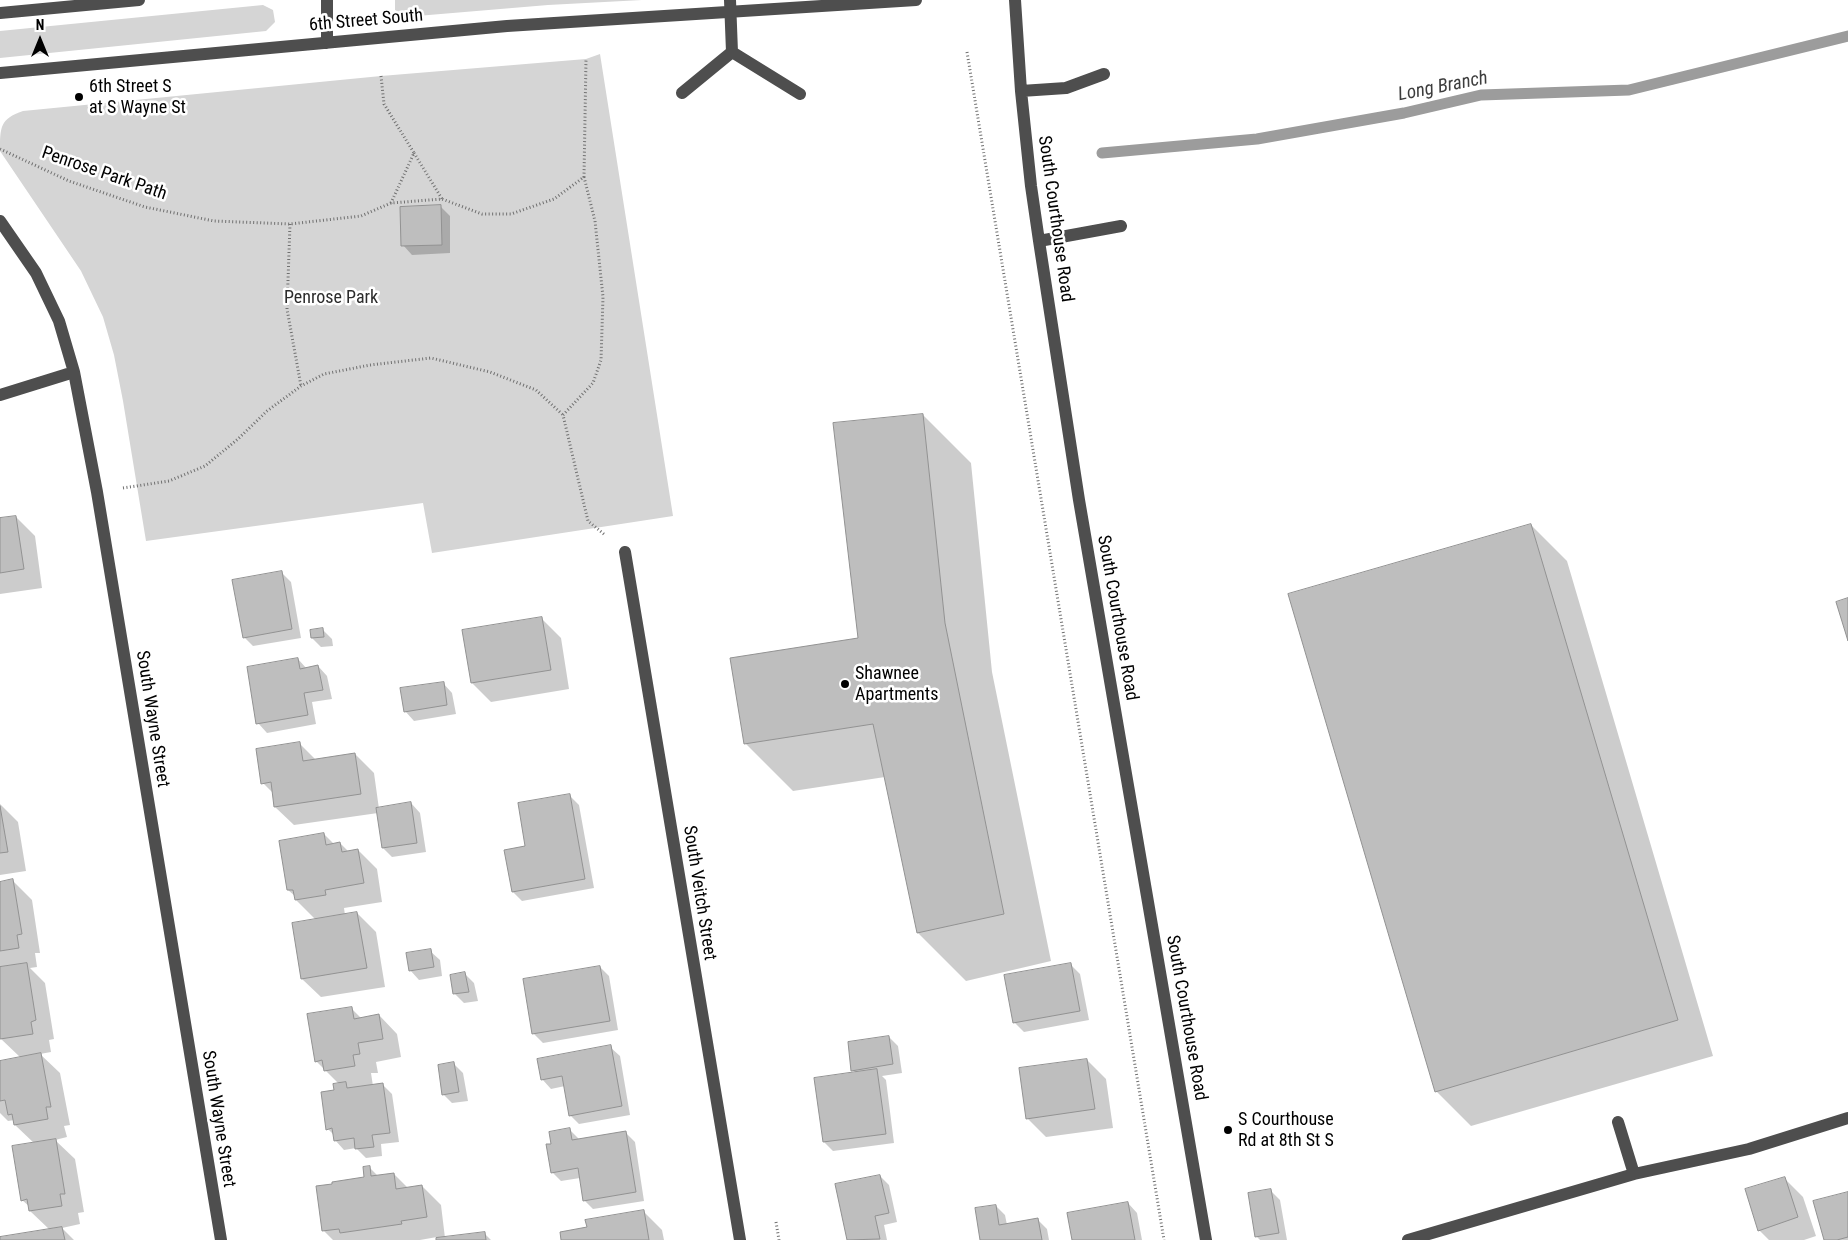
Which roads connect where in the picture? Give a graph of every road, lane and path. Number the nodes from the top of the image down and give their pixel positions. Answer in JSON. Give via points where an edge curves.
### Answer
{"nodes":[{"id":1,"x":139,"y":0,"type":"edge"},
{"id":2,"x":327,"y":0,"type":"edge"},
{"id":3,"x":916,"y":0,"type":"edge"},
{"id":4,"x":1015,"y":0,"type":"edge"},
{"id":5,"x":731,"y":6,"type":"edge"},
{"id":6,"x":0,"y":13,"type":"edge"},
{"id":7,"x":327,"y":43,"type":"junction"},
{"id":8,"x":732,"y":52,"type":"junction"},
{"id":9,"x":967,"y":52,"type":"dead end"},
{"id":10,"x":586,"y":59,"type":"dead end"},
{"id":11,"x":0,"y":74,"type":"edge"},
{"id":12,"x":1104,"y":74,"type":"dead end"},
{"id":13,"x":380,"y":76,"type":"dead end"},
{"id":14,"x":1021,"y":91,"type":"junction"},
{"id":15,"x":682,"y":93,"type":"dead end"},
{"id":16,"x":800,"y":94,"type":"dead end"},
{"id":17,"x":0,"y":149,"type":"edge"},
{"id":18,"x":414,"y":153,"type":"junction"},
{"id":19,"x":584,"y":177,"type":"junction"},
{"id":20,"x":442,"y":199,"type":"junction"},
{"id":21,"x":391,"y":203,"type":"junction"},
{"id":22,"x":0,"y":221,"type":"edge"},
{"id":23,"x":290,"y":224,"type":"junction"},
{"id":24,"x":1122,"y":226,"type":"dead end"},
{"id":25,"x":1039,"y":242,"type":"junction"},
{"id":26,"x":74,"y":372,"type":"junction"},
{"id":27,"x":301,"y":386,"type":"junction"},
{"id":28,"x":0,"y":395,"type":"edge"},
{"id":29,"x":563,"y":415,"type":"junction"},
{"id":30,"x":97,"y":492,"type":"junction"},
{"id":31,"x":625,"y":552,"type":"joint"},
{"id":32,"x":1848,"y":1118,"type":"edge"},
{"id":33,"x":1618,"y":1122,"type":"dead end"},
{"id":34,"x":1634,"y":1174,"type":"junction"},
{"id":35,"x":776,"y":1222,"type":"dead end"},
{"id":36,"x":220,"y":1240,"type":"edge"},
{"id":37,"x":740,"y":1240,"type":"edge"},
{"id":38,"x":779,"y":1240,"type":"edge"},
{"id":39,"x":1164,"y":1240,"type":"edge"},
{"id":40,"x":1206,"y":1240,"type":"edge"},
{"id":41,"x":1408,"y":1240,"type":"edge"}],
"edges":[{"from":1,"to":6,"type":"street"},
{"from":2,"to":7,"type":"street"},
{"from":3,"to":5,"type":"street","name":"6th Street South"},
{"from":4,"to":14,"type":"street","name":"South Courthouse Road"},
{"from":5,"to":7,"type":"street","name":"6th Street South"},
{"from":5,"to":8,"type":"street"},
{"from":7,"to":11,"type":"street","name":"6th Street South"},
{"from":8,"to":15,"type":"street"},
{"from":8,"to":16,"type":"street"},
{"from":9,"to":39,"type":"path"},
{"from":10,"to":19,"type":"path"},
{"from":12,"to":14,"type":"street","via":[[1066,88]]},
{"from":13,"to":18,"type":"path","via":[[384,104]]},
{"from":14,"to":25,"type":"street","name":"South Courthouse Road"},
{"from":17,"to":23,"type":"path","name":"Penrose Park Path","via":[[69,180],[145,207],[214,220]]},
{"from":18,"to":20,"type":"path"},
{"from":18,"to":21,"type":"path"},
{"from":19,"to":20,"type":"path","name":"Penrose Park Path","via":[[554,199],[511,214],[482,214]]},
{"from":19,"to":29,"type":"path","via":[[595,220],[603,297],[601,360],[593,383]]},
{"from":20,"to":21,"type":"path","name":"Penrose Park Path"},
{"from":21,"to":23,"type":"path","name":"Penrose Park Path","via":[[361,216]]},
{"from":22,"to":26,"type":"street","name":"South Wayne Street","via":[[36,273],[59,322]]},
{"from":23,"to":27,"type":"path","via":[[287,309]]},
{"from":24,"to":25,"type":"street"},
{"from":25,"to":40,"type":"street","name":"South Courthouse Road","via":[[1079,500]]},
{"from":26,"to":28,"type":"street"},
{"from":26,"to":30,"type":"street","name":"South Wayne Street"},
{"from":27,"to":29,"type":"path","via":[[324,374],[431,358],[490,372],[536,390]]},
{"from":27,"to":30,"type":"path","via":[[267,411],[205,466],[169,482]]},
{"from":29,"to":31,"type":"path","via":[[588,522]]},
{"from":30,"to":36,"type":"street","name":"South Wayne Street"},
{"from":31,"to":37,"type":"street","name":"South Veitch Street"},
{"from":32,"to":34,"type":"street","via":[[1749,1149]]},
{"from":33,"to":34,"type":"street"},
{"from":34,"to":41,"type":"street"},
{"from":35,"to":38,"type":"path"}]}
